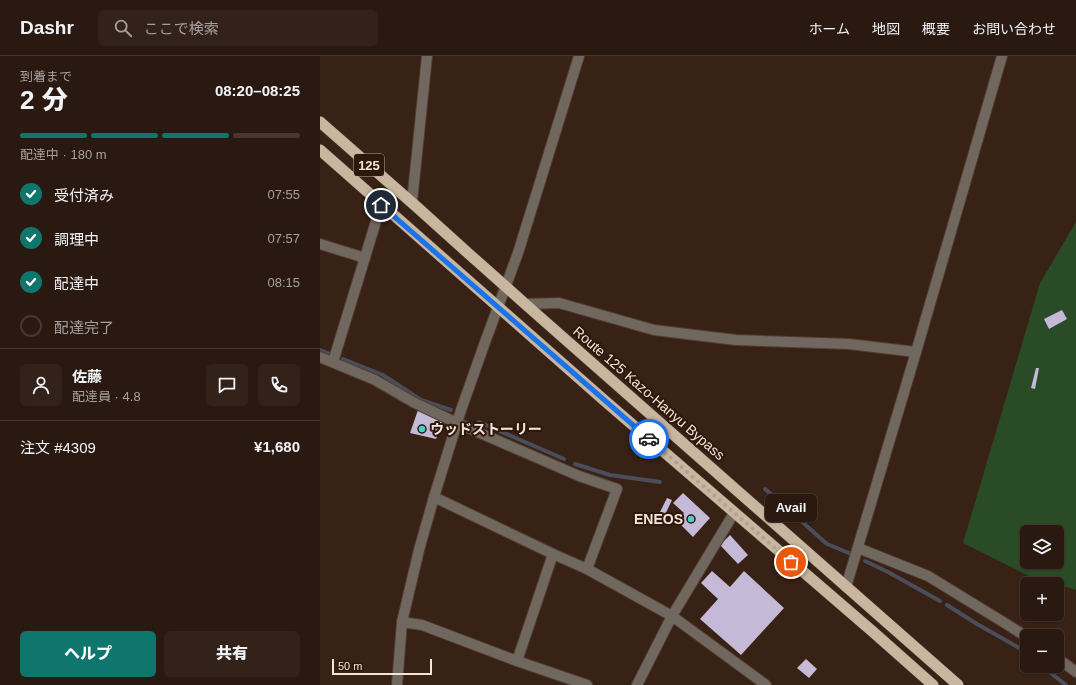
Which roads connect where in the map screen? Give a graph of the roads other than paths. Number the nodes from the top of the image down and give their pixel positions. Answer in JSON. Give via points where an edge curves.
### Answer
{"nodes":[{"id":1,"x":427,"y":56,"type":"edge"},
{"id":2,"x":579,"y":56,"type":"edge"},
{"id":3,"x":1002,"y":56,"type":"edge"},
{"id":4,"x":320,"y":122,"type":"edge"},
{"id":5,"x":320,"y":150,"type":"edge"},
{"id":6,"x":412,"y":202,"type":"junction"},
{"id":7,"x":381,"y":205,"type":"junction"},
{"id":8,"x":320,"y":244,"type":"edge"},
{"id":9,"x":365,"y":258,"type":"junction"},
{"id":10,"x":505,"y":286,"type":"junction"},
{"id":11,"x":526,"y":304,"type":"junction"},
{"id":12,"x":498,"y":307,"type":"junction"},
{"id":13,"x":916,"y":352,"type":"junction"},
{"id":14,"x":320,"y":357,"type":"edge"},
{"id":15,"x":334,"y":358,"type":"junction"},
{"id":16,"x":459,"y":417,"type":"junction"},
{"id":17,"x":434,"y":497,"type":"junction"},
{"id":18,"x":734,"y":512,"type":"junction"},
{"id":19,"x":553,"y":554,"type":"junction"},
{"id":20,"x":856,"y":554,"type":"junction"},
{"id":21,"x":587,"y":569,"type":"junction"},
{"id":22,"x":846,"y":587,"type":"junction"},
{"id":23,"x":672,"y":616,"type":"junction"},
{"id":24,"x":402,"y":622,"type":"junction"},
{"id":25,"x":1020,"y":633,"type":"edge"},
{"id":26,"x":517,"y":661,"type":"junction"},
{"id":27,"x":1064,"y":663,"type":"edge"},
{"id":28,"x":1076,"y":672,"type":"edge"},
{"id":29,"x":397,"y":685,"type":"edge"},
{"id":30,"x":587,"y":685,"type":"edge"},
{"id":31,"x":637,"y":685,"type":"edge"},
{"id":32,"x":766,"y":685,"type":"edge"},
{"id":33,"x":933,"y":685,"type":"edge"},
{"id":34,"x":958,"y":685,"type":"edge"}],
"edges":[{"from":1,"to":6,"type":"street"},
{"from":2,"to":10,"type":"street","via":[[518,253]]},
{"from":3,"to":13,"type":"street"},
{"from":4,"to":6,"type":"highway","name":"Route 125 Kazo-Hanyu Bypass","number":"125"},
{"from":5,"to":7,"type":"highway","number":"125"},
{"from":6,"to":10,"type":"highway","name":"Route 125 Kazo-Hanyu Bypass","number":"125"},
{"from":7,"to":9,"type":"street"},
{"from":7,"to":12,"type":"highway","number":"125"},
{"from":8,"to":9,"type":"street"},
{"from":9,"to":15,"type":"street"},
{"from":10,"to":11,"type":"highway","name":"Route 125 Kazo-Hanyu Bypass","number":"125"},
{"from":10,"to":12,"type":"street"},
{"from":11,"to":13,"type":"street","via":[[560,303],[654,330],[736,340],[849,344]]},
{"from":11,"to":22,"type":"highway","name":"Route 125 Kazo-Hanyu Bypass","number":"125"},
{"from":12,"to":16,"type":"street"},
{"from":12,"to":18,"type":"highway","number":"125"},
{"from":13,"to":20,"type":"street"},
{"from":14,"to":15,"type":"street"},
{"from":15,"to":16,"type":"street","via":[[413,402]]},
{"from":16,"to":17,"type":"street"},
{"from":16,"to":21,"type":"street","via":[[579,476],[618,489]]},
{"from":17,"to":19,"type":"street"},
{"from":17,"to":24,"type":"street"},
{"from":18,"to":23,"type":"street"},
{"from":18,"to":33,"type":"highway","number":"125"},
{"from":19,"to":21,"type":"street"},
{"from":19,"to":26,"type":"street"},
{"from":20,"to":22,"type":"street"},
{"from":20,"to":25,"type":"street","via":[[928,576]]},
{"from":21,"to":23,"type":"street"},
{"from":22,"to":34,"type":"highway","name":"Route 125 Kazo-Hanyu Bypass","number":"125"},
{"from":23,"to":31,"type":"street"},
{"from":23,"to":32,"type":"street"},
{"from":24,"to":26,"type":"street","via":[[422,625]]},
{"from":24,"to":29,"type":"street"},
{"from":26,"to":30,"type":"street"},
{"from":27,"to":28,"type":"street"}]}
